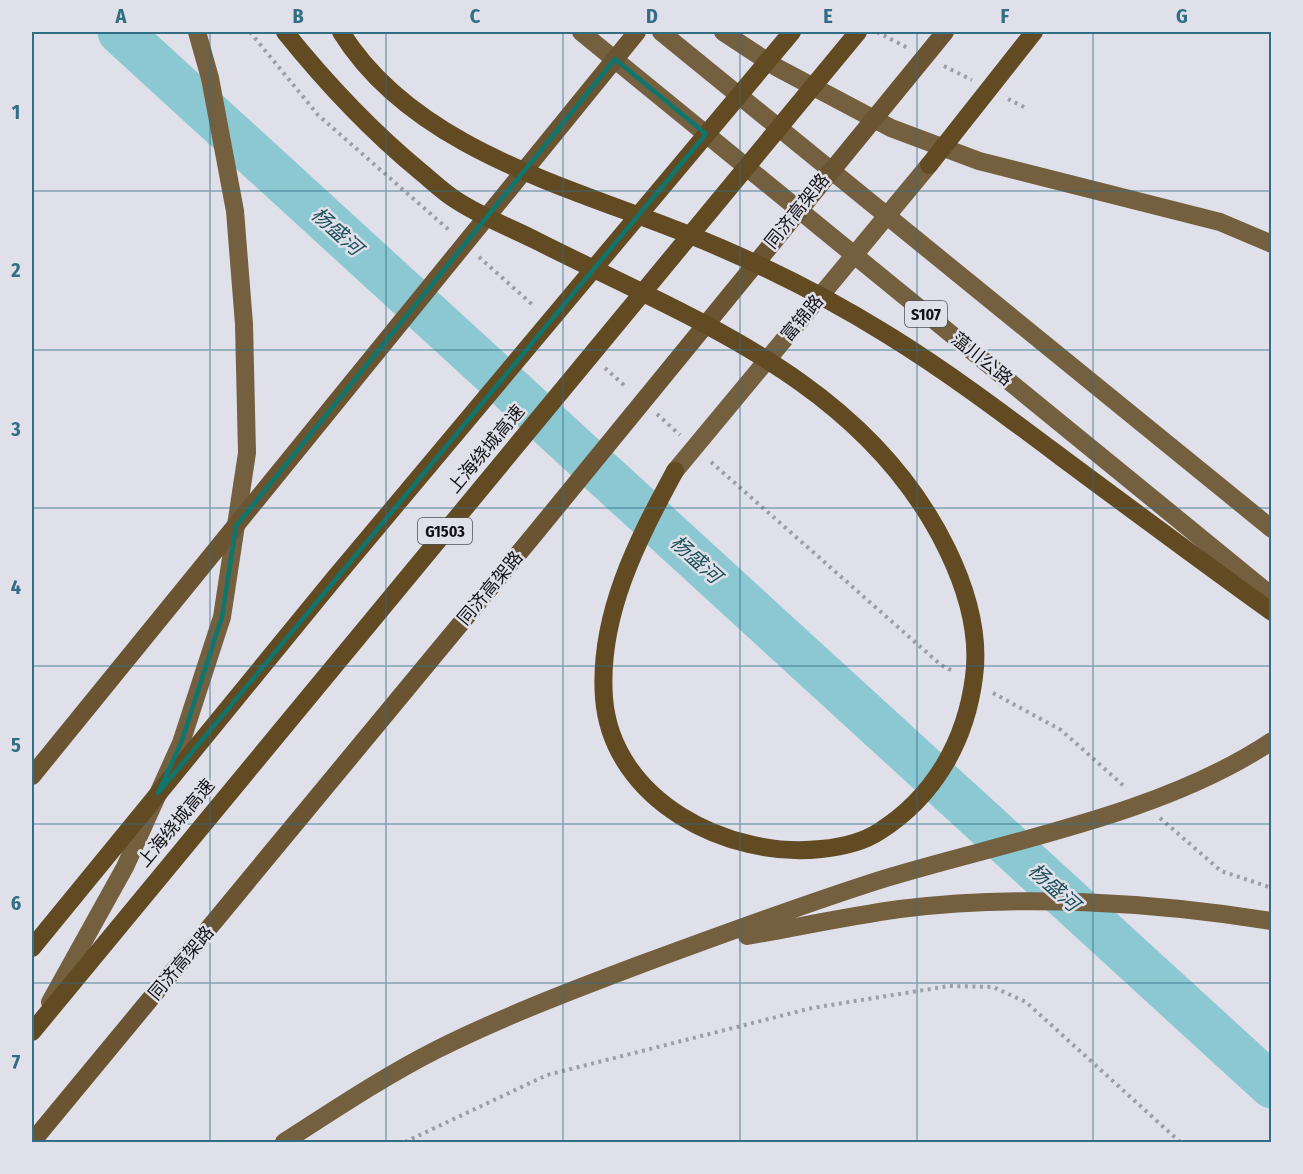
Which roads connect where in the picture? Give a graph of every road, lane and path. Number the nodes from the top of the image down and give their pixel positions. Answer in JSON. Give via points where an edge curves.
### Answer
{"nodes":[{"id":1,"x":198,"y":32,"type":"edge"},
{"id":2,"x":250,"y":32,"type":"edge"},
{"id":3,"x":285,"y":32,"type":"edge"},
{"id":4,"x":340,"y":32,"type":"edge"},
{"id":5,"x":581,"y":32,"type":"edge"},
{"id":6,"x":637,"y":32,"type":"edge"},
{"id":7,"x":661,"y":32,"type":"edge"},
{"id":8,"x":723,"y":32,"type":"edge"},
{"id":9,"x":792,"y":32,"type":"edge"},
{"id":10,"x":858,"y":32,"type":"edge"},
{"id":11,"x":876,"y":32,"type":"edge"},
{"id":12,"x":945,"y":32,"type":"edge"},
{"id":13,"x":1034,"y":32,"type":"edge"},
{"id":14,"x":916,"y":52,"type":"dead end"},
{"id":15,"x":936,"y":62,"type":"dead end"},
{"id":16,"x":976,"y":82,"type":"dead end"},
{"id":17,"x":1006,"y":98,"type":"dead end"},
{"id":18,"x":1026,"y":108,"type":"dead end"},
{"id":19,"x":929,"y":165,"type":"joint"},
{"id":20,"x":452,"y":233,"type":"dead end"},
{"id":21,"x":1272,"y":244,"type":"edge"},
{"id":22,"x":470,"y":249,"type":"dead end"},
{"id":23,"x":541,"y":312,"type":"dead end"},
{"id":24,"x":603,"y":366,"type":"dead end"},
{"id":25,"x":630,"y":390,"type":"dead end"},
{"id":26,"x":656,"y":414,"type":"dead end"},
{"id":27,"x":683,"y":437,"type":"dead end"},
{"id":28,"x":710,"y":461,"type":"dead end"},
{"id":29,"x":675,"y":471,"type":"joint"},
{"id":30,"x":1272,"y":530,"type":"edge"},
{"id":31,"x":1272,"y":596,"type":"edge"},
{"id":32,"x":1272,"y":612,"type":"edge"},
{"id":33,"x":961,"y":676,"type":"dead end"},
{"id":34,"x":991,"y":692,"type":"dead end"},
{"id":35,"x":1272,"y":741,"type":"edge"},
{"id":36,"x":32,"y":776,"type":"edge"},
{"id":37,"x":1132,"y":793,"type":"dead end"},
{"id":38,"x":1159,"y":816,"type":"dead end"},
{"id":39,"x":1272,"y":888,"type":"edge"},
{"id":40,"x":1272,"y":921,"type":"edge"},
{"id":41,"x":692,"y":945,"type":"junction"},
{"id":42,"x":32,"y":948,"type":"edge"},
{"id":43,"x":32,"y":1032,"type":"edge"},
{"id":44,"x":32,"y":1143,"type":"edge"},
{"id":45,"x":284,"y":1143,"type":"edge"},
{"id":46,"x":405,"y":1143,"type":"edge"},
{"id":47,"x":1180,"y":1143,"type":"edge"}],
"edges":[{"from":1,"to":43,"type":"main road","via":[[235,211],[244,324],[247,453],[222,617],[181,743],[130,857]]},
{"from":2,"to":20,"type":"path","via":[[318,115]]},
{"from":3,"to":29,"type":"highway","via":[[321,77],[387,144],[455,200],[742,343],[826,399],[880,448],[930,514],[962,580],[978,652],[970,710],[946,764],[928,789],[880,832],[846,846],[794,852],[745,845],[696,826],[656,800],[620,756],[604,702],[604,657],[617,595],[642,531]]},
{"from":4,"to":32,"type":"highway","via":[[381,81],[467,144],[515,167],[719,247],[808,289],[889,336],[1011,420]]},
{"from":5,"to":31,"type":"main road","name":"蕰川公路","number":"S107"},
{"from":6,"to":36,"type":"highway"},
{"from":7,"to":30,"type":"main road"},
{"from":8,"to":21,"type":"main road","via":[[776,67],[891,128],[979,161],[1220,222]]},
{"from":9,"to":42,"type":"highway","name":"上海绕城高速","number":"G1503","via":[[333,580]]},
{"from":10,"to":43,"type":"highway","name":"上海绕城高速","number":"G1503"},
{"from":11,"to":14,"type":"path"},
{"from":12,"to":44,"type":"highway","name":"同济高架路"},
{"from":13,"to":19,"type":"highway"},
{"from":15,"to":16,"type":"path"},
{"from":17,"to":18,"type":"path"},
{"from":19,"to":29,"type":"main road","name":"富锦路"},
{"from":22,"to":23,"type":"path"},
{"from":24,"to":25,"type":"path"},
{"from":26,"to":27,"type":"path"},
{"from":28,"to":33,"type":"path","via":[[941,665]]},
{"from":34,"to":37,"type":"path","via":[[1061,730]]},
{"from":35,"to":41,"type":"main road","via":[[1183,789],[1071,826],[882,880]]},
{"from":38,"to":39,"type":"path","via":[[1221,871]]},
{"from":40,"to":41,"type":"main road","via":[[1111,903],[1005,903],[901,909]]},
{"from":41,"to":45,"type":"main road","via":[[553,998],[434,1051]]},
{"from":46,"to":47,"type":"path","via":[[547,1075],[812,1008],[950,986],[993,987],[1026,1002]]}]}
